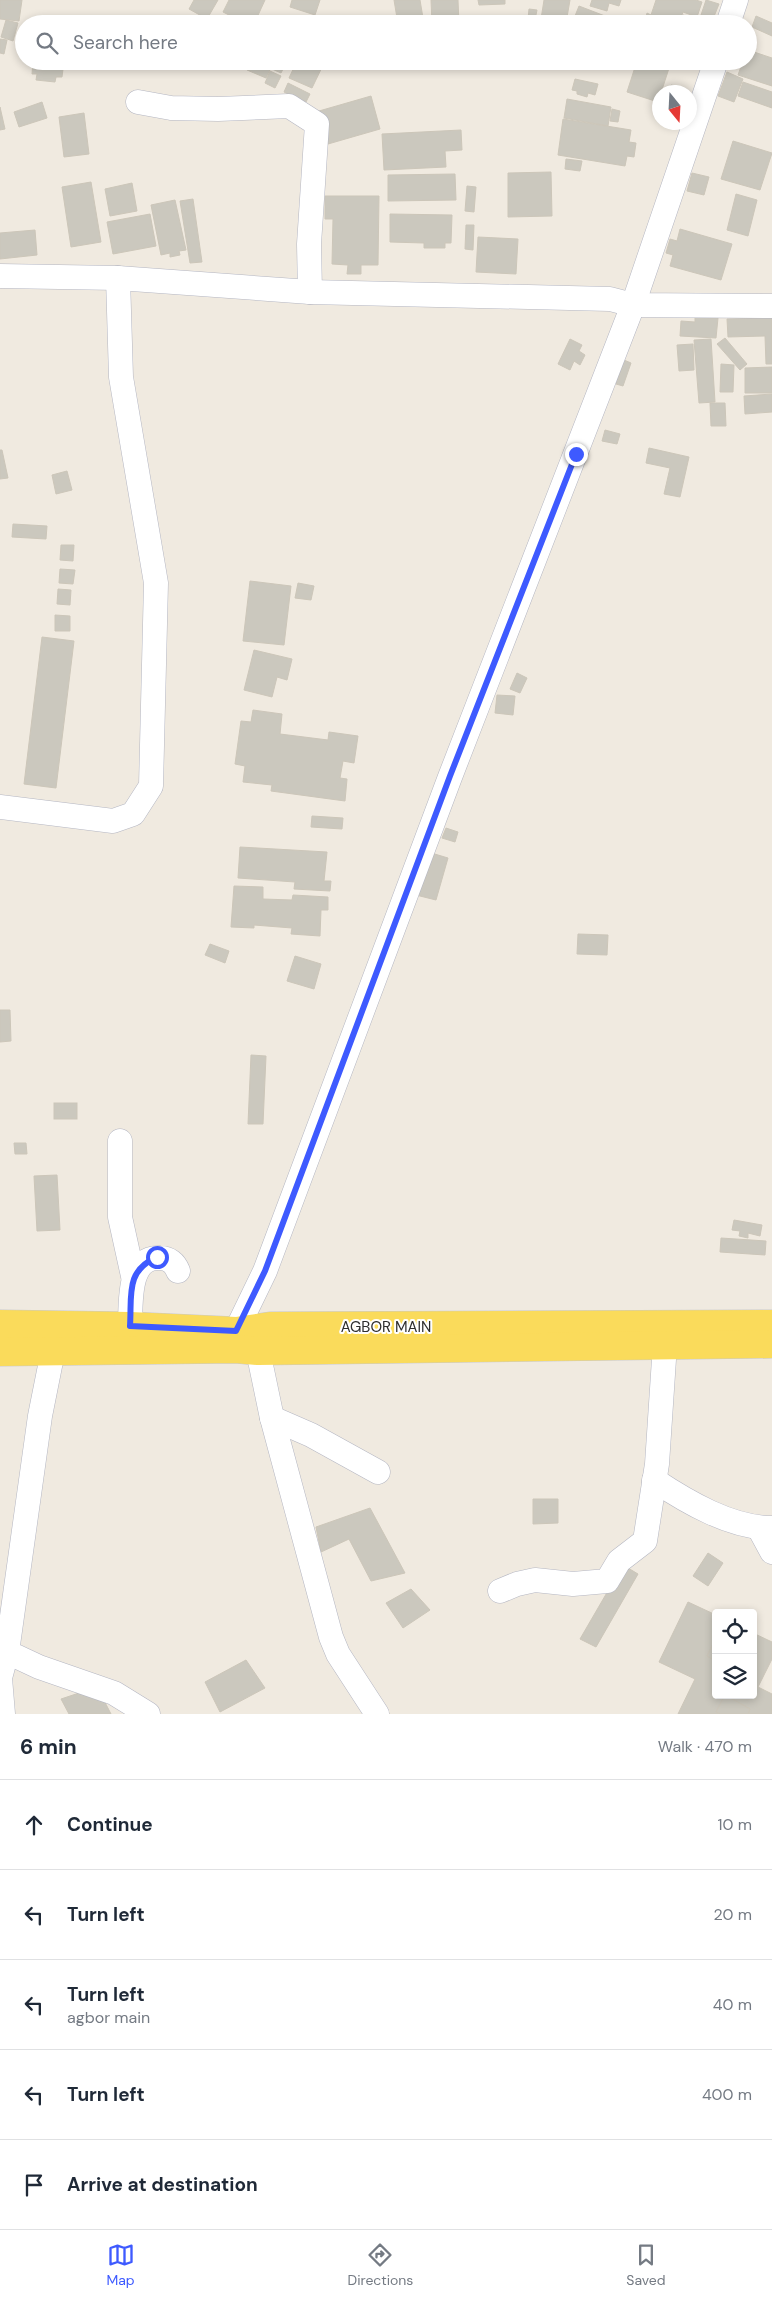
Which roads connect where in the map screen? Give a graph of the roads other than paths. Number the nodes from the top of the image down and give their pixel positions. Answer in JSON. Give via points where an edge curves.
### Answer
{"nodes":[{"id":1,"x":736,"y":0,"type":"edge"},
{"id":2,"x":731,"y":15,"type":"edge"},
{"id":3,"x":713,"y":70,"type":"edge"},
{"id":4,"x":138,"y":102,"type":"dead end"},
{"id":5,"x":0,"y":276,"type":"edge"},
{"id":6,"x":118,"y":278,"type":"junction"},
{"id":7,"x":310,"y":292,"type":"junction"},
{"id":8,"x":633,"y":305,"type":"junction"},
{"id":9,"x":772,"y":306,"type":"edge"},
{"id":10,"x":0,"y":807,"type":"edge"},
{"id":11,"x":120,"y":1141,"type":"dead end"},
{"id":12,"x":178,"y":1271,"type":"dead end"},
{"id":13,"x":133,"y":1276,"type":"junction"},
{"id":14,"x":0,"y":1324,"type":"edge"},
{"id":15,"x":772,"y":1324,"type":"edge"},
{"id":16,"x":130,"y":1326,"type":"junction"},
{"id":17,"x":236,"y":1331,"type":"junction"},
{"id":18,"x":464,"y":1337,"type":"junction"},
{"id":19,"x":665,"y":1344,"type":"junction"},
{"id":20,"x":772,"y":1344,"type":"edge"},
{"id":21,"x":53,"y":1351,"type":"junction"},
{"id":22,"x":258,"y":1351,"type":"junction"},
{"id":23,"x":0,"y":1352,"type":"edge"},
{"id":24,"x":272,"y":1418,"type":"junction"},
{"id":25,"x":378,"y":1472,"type":"dead end"},
{"id":26,"x":654,"y":1480,"type":"junction"},
{"id":27,"x":765,"y":1528,"type":"edge"},
{"id":28,"x":772,"y":1552,"type":"edge"},
{"id":29,"x":500,"y":1591,"type":"dead end"},
{"id":30,"x":7,"y":1652,"type":"junction"},
{"id":31,"x":3,"y":1714,"type":"edge"},
{"id":32,"x":148,"y":1714,"type":"edge"},
{"id":33,"x":377,"y":1714,"type":"edge"}],
"edges":[{"from":1,"to":2,"type":"street"},
{"from":3,"to":8,"type":"street"},
{"from":4,"to":7,"type":"street","via":[[170,108],[289,106],[316,124],[309,244]]},
{"from":5,"to":6,"type":"street"},
{"from":6,"to":7,"type":"street"},
{"from":6,"to":10,"type":"street","via":[[121,377],[156,583],[151,786],[133,814],[114,821]]},
{"from":7,"to":8,"type":"street","via":[[610,298]]},
{"from":8,"to":9,"type":"street"},
{"from":8,"to":17,"type":"street","via":[[450,776],[268,1262]]},
{"from":11,"to":13,"type":"street","via":[[120,1217]]},
{"from":12,"to":13,"type":"street","via":[[175,1264],[166,1258],[157,1257],[142,1265]]},
{"from":13,"to":16,"type":"street"},
{"from":14,"to":16,"type":"main road","name":"AGBOR MAIN"},
{"from":15,"to":18,"type":"main road","name":"AGBOR MAIN"},
{"from":16,"to":17,"type":"main road","name":"AGBOR MAIN"},
{"from":17,"to":18,"type":"main road","name":"AGBOR MAIN","via":[[270,1326]]},
{"from":18,"to":19,"type":"main road","name":"AGBOR MAIN"},
{"from":18,"to":22,"type":"main road","name":"AGBOR MAIN"},
{"from":19,"to":20,"type":"main road","name":"AGBOR MAIN"},
{"from":19,"to":26,"type":"street"},
{"from":21,"to":22,"type":"main road","name":"AGBOR MAIN"},
{"from":21,"to":23,"type":"main road","name":"AGBOR MAIN"},
{"from":21,"to":30,"type":"street","via":[[40,1416]]},
{"from":22,"to":24,"type":"street"},
{"from":24,"to":25,"type":"street","via":[[311,1434]]},
{"from":24,"to":33,"type":"street","via":[[331,1637],[338,1654]]},
{"from":26,"to":27,"type":"street","via":[[688,1502]]},
{"from":26,"to":29,"type":"street","via":[[645,1541],[619,1561],[608,1581],[573,1584],[535,1580]]},
{"from":27,"to":28,"type":"street"},
{"from":30,"to":31,"type":"street","via":[[0,1678]]},
{"from":30,"to":32,"type":"street","via":[[39,1667],[114,1693]]}]}
